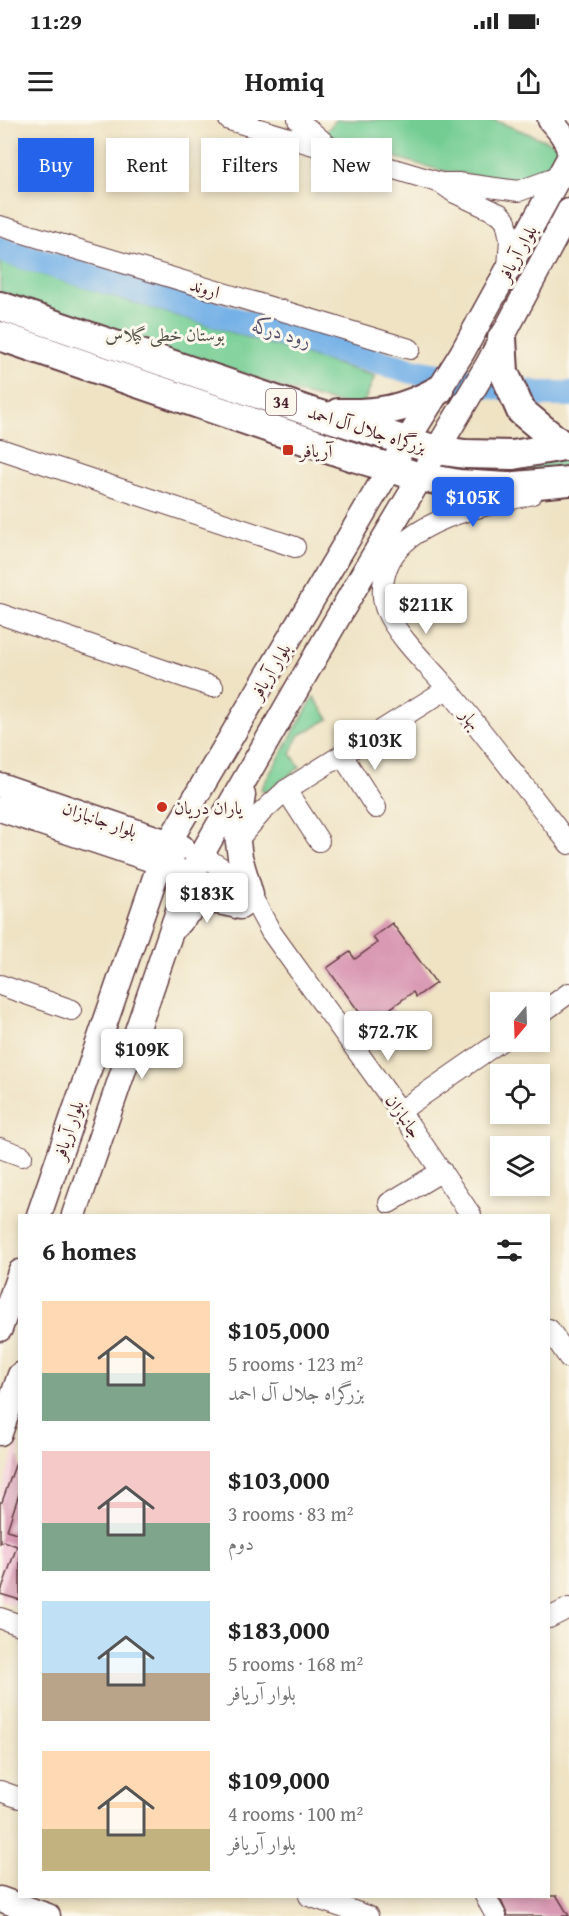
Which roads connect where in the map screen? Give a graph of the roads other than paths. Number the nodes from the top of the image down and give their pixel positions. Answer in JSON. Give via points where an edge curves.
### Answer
{"nodes":[{"id":1,"x":229,"y":120,"type":"edge"},
{"id":2,"x":298,"y":120,"type":"edge"},
{"id":3,"x":550,"y":120,"type":"edge"},
{"id":4,"x":564,"y":120,"type":"edge"},
{"id":5,"x":569,"y":122,"type":"edge"},
{"id":6,"x":320,"y":138,"type":"edge"},
{"id":7,"x":311,"y":143,"type":"edge"},
{"id":8,"x":569,"y":151,"type":"edge"},
{"id":9,"x":564,"y":167,"type":"edge"},
{"id":10,"x":392,"y":168,"type":"edge"},
{"id":11,"x":441,"y":183,"type":"junction"},
{"id":12,"x":569,"y":211,"type":"edge"},
{"id":13,"x":0,"y":226,"type":"edge"},
{"id":14,"x":508,"y":270,"type":"junction"},
{"id":15,"x":0,"y":306,"type":"edge"},
{"id":16,"x":0,"y":336,"type":"edge"},
{"id":17,"x":502,"y":338,"type":"joint"},
{"id":18,"x":411,"y":349,"type":"dead end"},
{"id":19,"x":495,"y":369,"type":"junction"},
{"id":20,"x":439,"y":390,"type":"junction"},
{"id":21,"x":311,"y":412,"type":"junction"},
{"id":22,"x":406,"y":442,"type":"junction"},
{"id":23,"x":566,"y":446,"type":"edge"},
{"id":24,"x":0,"y":449,"type":"edge"},
{"id":25,"x":436,"y":450,"type":"junction"},
{"id":26,"x":390,"y":468,"type":"junction"},
{"id":27,"x":420,"y":477,"type":"junction"},
{"id":28,"x":569,"y":483,"type":"edge"},
{"id":29,"x":295,"y":547,"type":"dead end"},
{"id":30,"x":0,"y":614,"type":"edge"},
{"id":31,"x":213,"y":687,"type":"dead end"},
{"id":32,"x":447,"y":689,"type":"junction"},
{"id":33,"x":342,"y":755,"type":"junction"},
{"id":34,"x":245,"y":780,"type":"junction"},
{"id":35,"x":0,"y":785,"type":"edge"},
{"id":36,"x":286,"y":790,"type":"junction"},
{"id":37,"x":376,"y":808,"type":"dead end"},
{"id":38,"x":0,"y":809,"type":"edge"},
{"id":39,"x":566,"y":833,"type":"edge"},
{"id":40,"x":242,"y":835,"type":"dead end"},
{"id":41,"x":319,"y":841,"type":"dead end"},
{"id":42,"x":164,"y":853,"type":"junction"},
{"id":43,"x":196,"y":863,"type":"junction"},
{"id":44,"x":246,"y":901,"type":"junction"},
{"id":45,"x":170,"y":932,"type":"junction"},
{"id":46,"x":0,"y":985,"type":"edge"},
{"id":47,"x":569,"y":993,"type":"edge"},
{"id":48,"x":550,"y":1007,"type":"edge"},
{"id":49,"x":72,"y":1010,"type":"dead end"},
{"id":50,"x":490,"y":1049,"type":"edge"},
{"id":51,"x":400,"y":1111,"type":"junction"},
{"id":52,"x":0,"y":1148,"type":"edge"},
{"id":53,"x":22,"y":1156,"type":"dead end"},
{"id":54,"x":442,"y":1171,"type":"junction"},
{"id":55,"x":389,"y":1203,"type":"dead end"},
{"id":56,"x":39,"y":1214,"type":"edge"},
{"id":57,"x":74,"y":1214,"type":"edge"},
{"id":58,"x":470,"y":1214,"type":"edge"},
{"id":59,"x":18,"y":1278,"type":"edge"},
{"id":60,"x":0,"y":1329,"type":"edge"},
{"id":61,"x":550,"y":1330,"type":"edge"},
{"id":62,"x":569,"y":1358,"type":"edge"},
{"id":63,"x":18,"y":1382,"type":"edge"},
{"id":64,"x":0,"y":1433,"type":"edge"},
{"id":65,"x":0,"y":1618,"type":"edge"},
{"id":66,"x":18,"y":1623,"type":"edge"},
{"id":67,"x":0,"y":1791,"type":"edge"},
{"id":68,"x":18,"y":1797,"type":"edge"},
{"id":69,"x":315,"y":1898,"type":"edge"},
{"id":70,"x":486,"y":1898,"type":"edge"},
{"id":71,"x":0,"y":1899,"type":"edge"},
{"id":72,"x":48,"y":1916,"type":"edge"},
{"id":73,"x":368,"y":1916,"type":"edge"},
{"id":74,"x":496,"y":1916,"type":"edge"}],
"edges":[{"from":1,"to":7,"type":"street"},
{"from":2,"to":6,"type":"street"},
{"from":3,"to":8,"type":"main road","via":[[561,132]]},
{"from":4,"to":5,"type":"main road"},
{"from":9,"to":11,"type":"street","via":[[519,191]]},
{"from":9,"to":14,"type":"main road","name":"بلوار آریافر"},
{"from":10,"to":11,"type":"street"},
{"from":11,"to":14,"type":"street","via":[[500,214],[506,221],[510,239]]},
{"from":12,"to":17,"type":"main road","name":"بلوار آریافر"},
{"from":13,"to":18,"type":"street","name":"اروند"},
{"from":14,"to":20,"type":"main road","name":"بلوار آریافر"},
{"from":15,"to":21,"type":"highway","name":"بزرگراه جلال آل احمد","number":"34"},
{"from":16,"to":26,"type":"highway","name":"بزرگراه جلال آل احمد","number":"34"},
{"from":17,"to":19,"type":"highway"},
{"from":19,"to":23,"type":"highway","via":[[522,411]]},
{"from":19,"to":25,"type":"main road","name":"بلوار آریافر","via":[[465,403]]},
{"from":20,"to":21,"type":"highway","via":[[419,401],[383,411]]},
{"from":20,"to":22,"type":"main road","name":"بلوار آریافر"},
{"from":21,"to":22,"type":"highway","name":"بزرگراه جلال آل احمد","number":"34"},
{"from":22,"to":25,"type":"highway","name":"بزرگراه جلال آل احمد","number":"34"},
{"from":22,"to":26,"type":"main road","name":"بلوار آریافر"},
{"from":23,"to":25,"type":"highway","name":"بزرگراه جلال آل احمد","number":"34","via":[[513,455]]},
{"from":24,"to":29,"type":"street"},
{"from":25,"to":27,"type":"main road","name":"بلوار آریافر"},
{"from":26,"to":27,"type":"highway","name":"بزرگراه جلال آل احمد","number":"34"},
{"from":26,"to":42,"type":"main road","name":"بلوار آریافر"},
{"from":27,"to":28,"type":"highway","name":"بزرگراه جلال آل احمد","number":"34","via":[[506,487]]},
{"from":27,"to":34,"type":"main road","name":"بلوار آریافر"},
{"from":28,"to":32,"type":"street","name":"بهار","via":[[466,511],[429,526],[395,553],[385,574],[386,608],[396,628]]},
{"from":30,"to":31,"type":"street"},
{"from":32,"to":33,"type":"street"},
{"from":32,"to":39,"type":"street","name":"بهار"},
{"from":33,"to":36,"type":"street"},
{"from":33,"to":37,"type":"street"},
{"from":34,"to":43,"type":"main road","name":"بلوار آریافر"},
{"from":34,"to":44,"type":"main road","via":[[237,835]]},
{"from":35,"to":42,"type":"main road","name":"بلوار جانبازان"},
{"from":36,"to":40,"type":"street"},
{"from":36,"to":41,"type":"street"},
{"from":38,"to":42,"type":"main road","name":"بلوار جانبازان"},
{"from":42,"to":43,"type":"main road","name":"بلوار جانبازان"},
{"from":42,"to":56,"type":"main road","name":"بلوار آریافر"},
{"from":43,"to":44,"type":"street","name":"جانبازان","via":[[231,874]]},
{"from":43,"to":45,"type":"main road","name":"بلوار آریافر"},
{"from":44,"to":45,"type":"main road","via":[[201,903]]},
{"from":44,"to":51,"type":"street","name":"جانبازان"},
{"from":45,"to":57,"type":"main road","name":"بلوار آریافر"},
{"from":46,"to":49,"type":"street"},
{"from":47,"to":48,"type":"street"},
{"from":50,"to":51,"type":"street"},
{"from":51,"to":54,"type":"street","name":"جانبازان"},
{"from":52,"to":53,"type":"street"},
{"from":54,"to":55,"type":"street"},
{"from":54,"to":58,"type":"street","name":"جانبازان"},
{"from":59,"to":60,"type":"main road"},
{"from":61,"to":62,"type":"street"},
{"from":63,"to":64,"type":"main road"},
{"from":65,"to":66,"type":"street"},
{"from":67,"to":68,"type":"street"},
{"from":69,"to":73,"type":"street"},
{"from":70,"to":74,"type":"street"},
{"from":71,"to":72,"type":"main road"}]}
